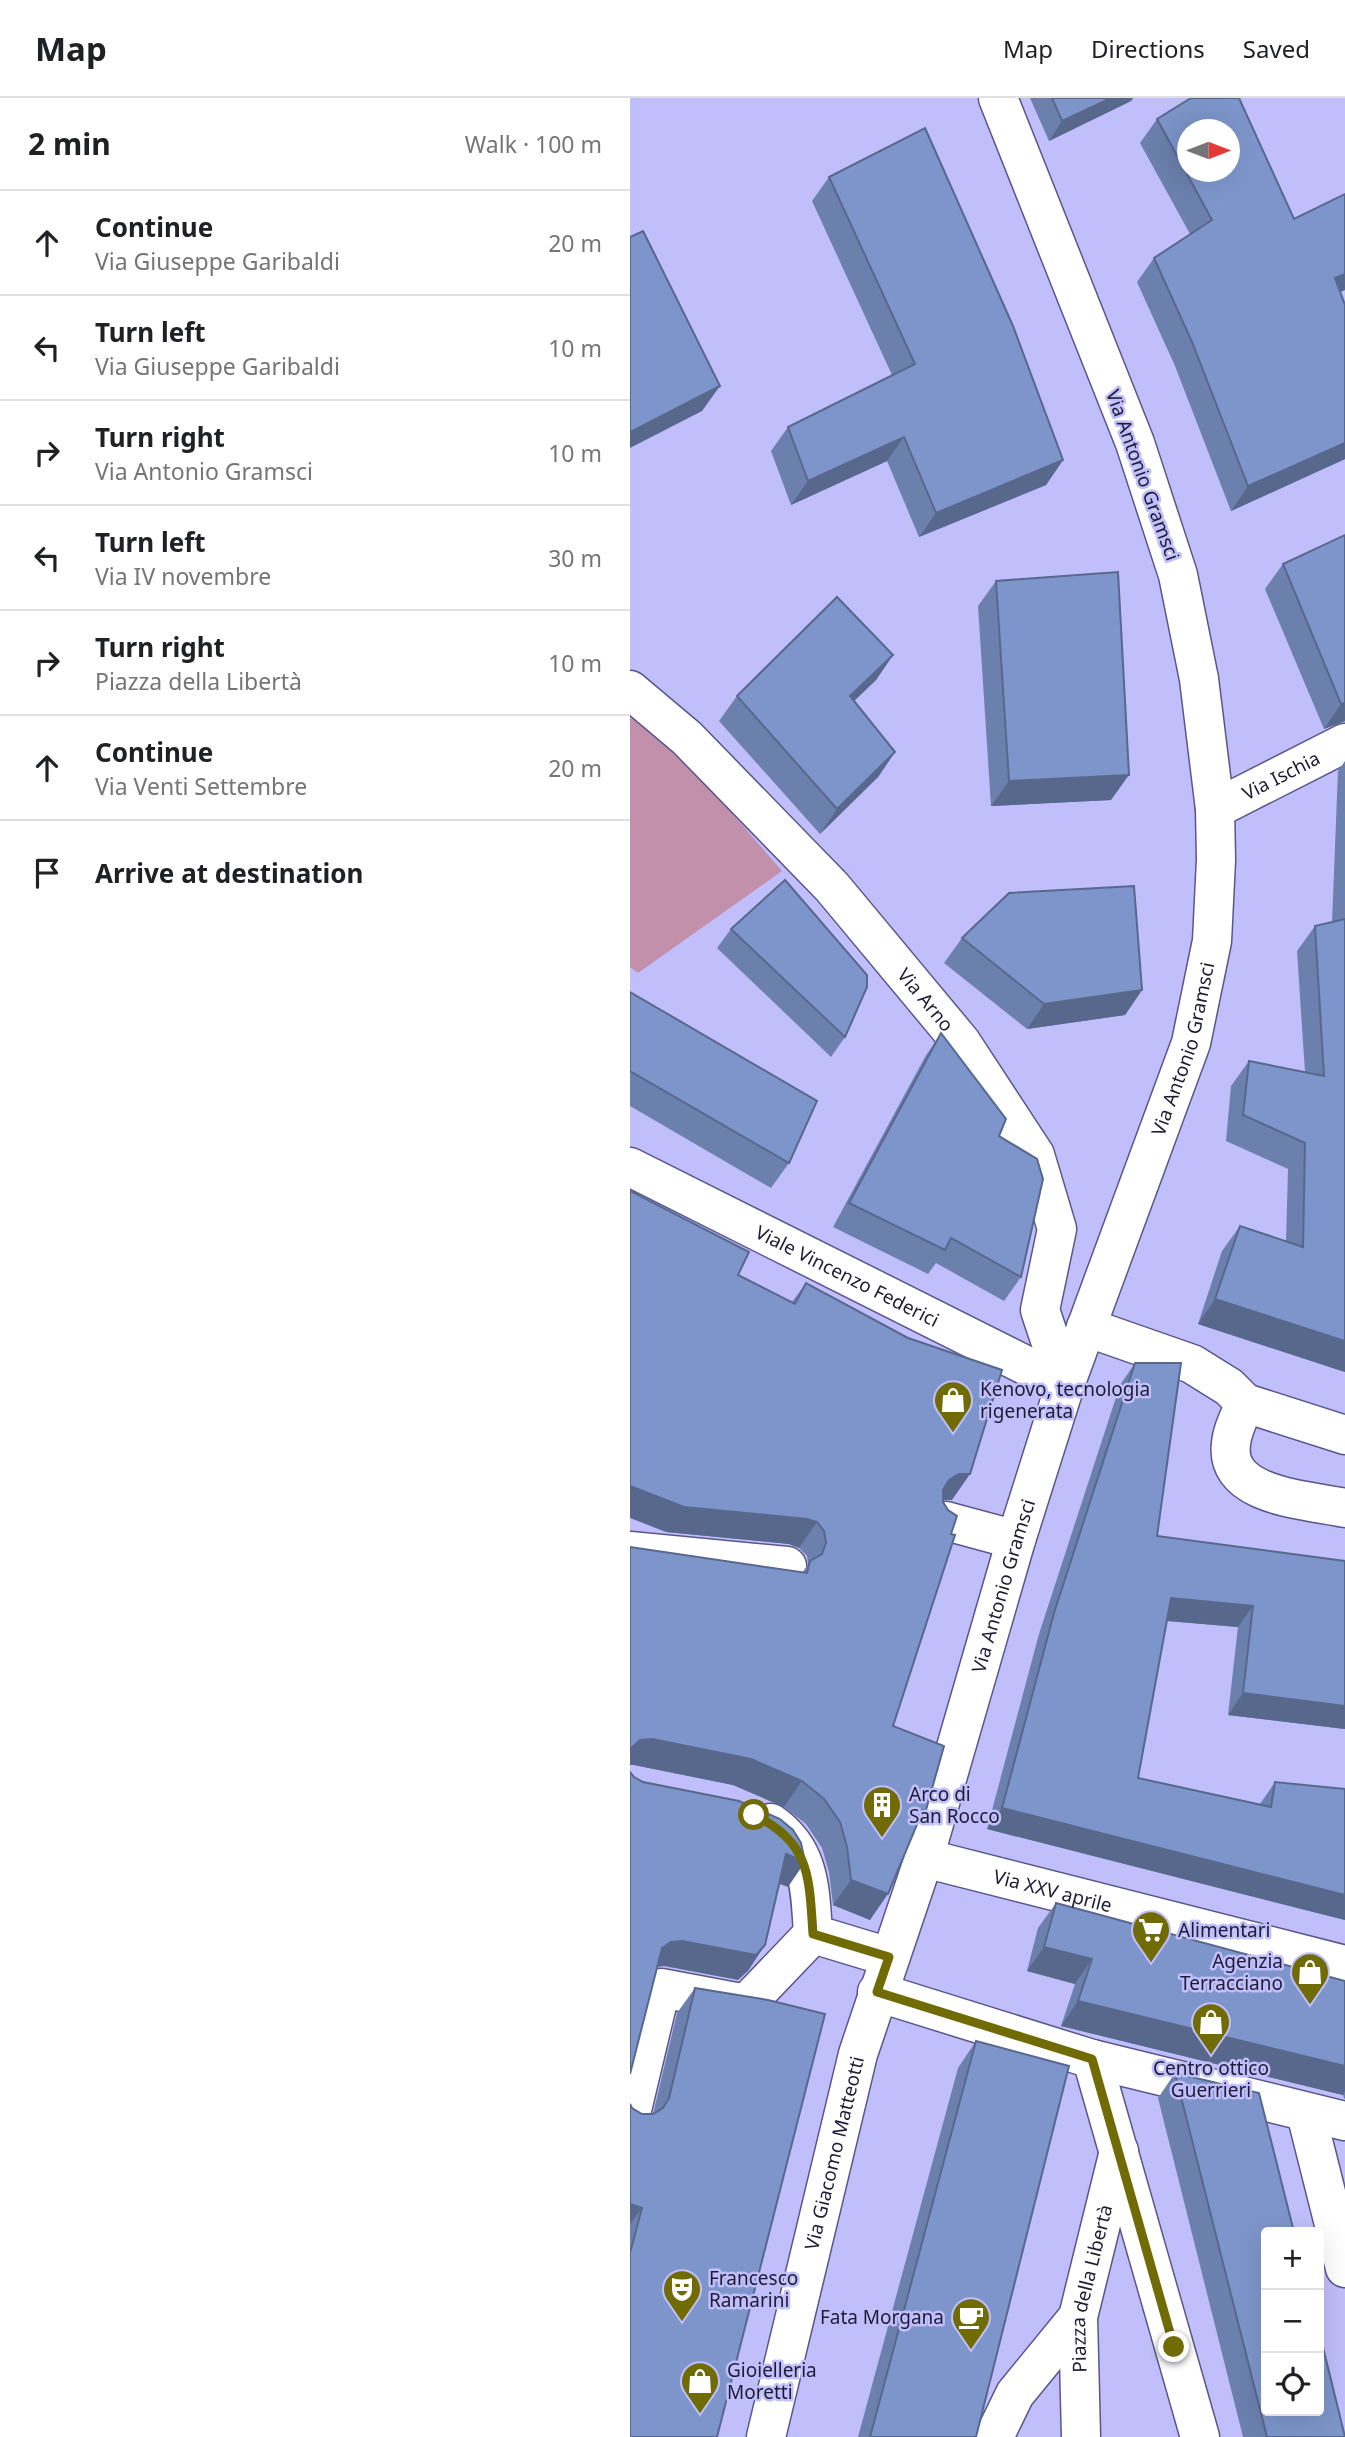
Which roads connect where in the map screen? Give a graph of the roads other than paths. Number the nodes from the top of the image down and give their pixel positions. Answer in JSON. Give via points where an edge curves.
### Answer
{"nodes":[{"id":1,"x":998,"y":98,"type":"edge"},
{"id":2,"x":630,"y":690,"type":"edge"},
{"id":3,"x":1345,"y":743,"type":"edge"},
{"id":4,"x":1215,"y":809,"type":"junction"},
{"id":5,"x":630,"y":1167,"type":"edge"},
{"id":6,"x":1086,"y":1326,"type":"junction"},
{"id":7,"x":1065,"y":1385,"type":"junction"},
{"id":8,"x":1245,"y":1403,"type":"junction"},
{"id":9,"x":1345,"y":1435,"type":"edge"},
{"id":10,"x":1345,"y":1508,"type":"edge"},
{"id":11,"x":946,"y":1521,"type":"edge"},
{"id":12,"x":1016,"y":1540,"type":"junction"},
{"id":13,"x":630,"y":1551,"type":"edge"},
{"id":14,"x":787,"y":1566,"type":"dead end"},
{"id":15,"x":734,"y":1809,"type":"edge"},
{"id":16,"x":924,"y":1858,"type":"junction"},
{"id":17,"x":813,"y":1934,"type":"junction"},
{"id":18,"x":1345,"y":1965,"type":"edge"},
{"id":19,"x":883,"y":1975,"type":"junction"},
{"id":20,"x":1092,"y":2059,"type":"junction"},
{"id":21,"x":1306,"y":2113,"type":"junction"},
{"id":22,"x":630,"y":2118,"type":"edge"},
{"id":23,"x":1345,"y":2121,"type":"edge"},
{"id":24,"x":1119,"y":2151,"type":"junction"},
{"id":25,"x":1345,"y":2268,"type":"edge"},
{"id":26,"x":1078,"y":2318,"type":"junction"},
{"id":27,"x":766,"y":2437,"type":"edge"},
{"id":28,"x":994,"y":2437,"type":"edge"},
{"id":29,"x":1081,"y":2437,"type":"edge"},
{"id":30,"x":1200,"y":2437,"type":"edge"}],
"edges":[{"from":1,"to":4,"type":"main road","name":"Via Antonio Gramsci","via":[[1170,543],[1192,639]]},
{"from":2,"to":7,"type":"main road","name":"Via Arno","via":[[687,738],[832,887],[961,1042],[1035,1155],[1057,1229],[1040,1310]]},
{"from":3,"to":4,"type":"main road","name":"Via Ischia"},
{"from":4,"to":6,"type":"main road","name":"Via Antonio Gramsci","via":[[1212,941],[1199,1015]]},
{"from":5,"to":7,"type":"main road","name":"Viale Vincenzo Federici"},
{"from":6,"to":7,"type":"main road","name":"Via Antonio Gramsci"},
{"from":6,"to":8,"type":"main road","via":[[1192,1364]]},
{"from":7,"to":12,"type":"main road","name":"Via Antonio Gramsci"},
{"from":8,"to":9,"type":"main road"},
{"from":8,"to":10,"type":"main road","via":[[1231,1442],[1236,1472],[1264,1491]]},
{"from":11,"to":12,"type":"main road"},
{"from":12,"to":16,"type":"main road","name":"Via Antonio Gramsci"},
{"from":13,"to":14,"type":"main road"},
{"from":15,"to":17,"type":"main road","via":[[782,1831],[803,1857]]},
{"from":16,"to":18,"type":"main road","name":"Via XXV aprile"},
{"from":16,"to":19,"type":"main road","name":"Via Antonio Gramsci"},
{"from":17,"to":19,"type":"main road"},
{"from":17,"to":22,"type":"main road","via":[[746,2004],[661,1988]]},
{"from":19,"to":20,"type":"main road"},
{"from":19,"to":27,"type":"main road","name":"Via Giacomo Matteotti","via":[[841,2118]]},
{"from":20,"to":21,"type":"main road"},
{"from":20,"to":24,"type":"main road"},
{"from":21,"to":23,"type":"main road"},
{"from":21,"to":25,"type":"main road"},
{"from":24,"to":26,"type":"main road","name":"Piazza della Libertà"},
{"from":24,"to":30,"type":"main road"},
{"from":26,"to":28,"type":"main road","via":[[1015,2394]]},
{"from":26,"to":29,"type":"main road","name":"Piazza della Libertà"}]}
